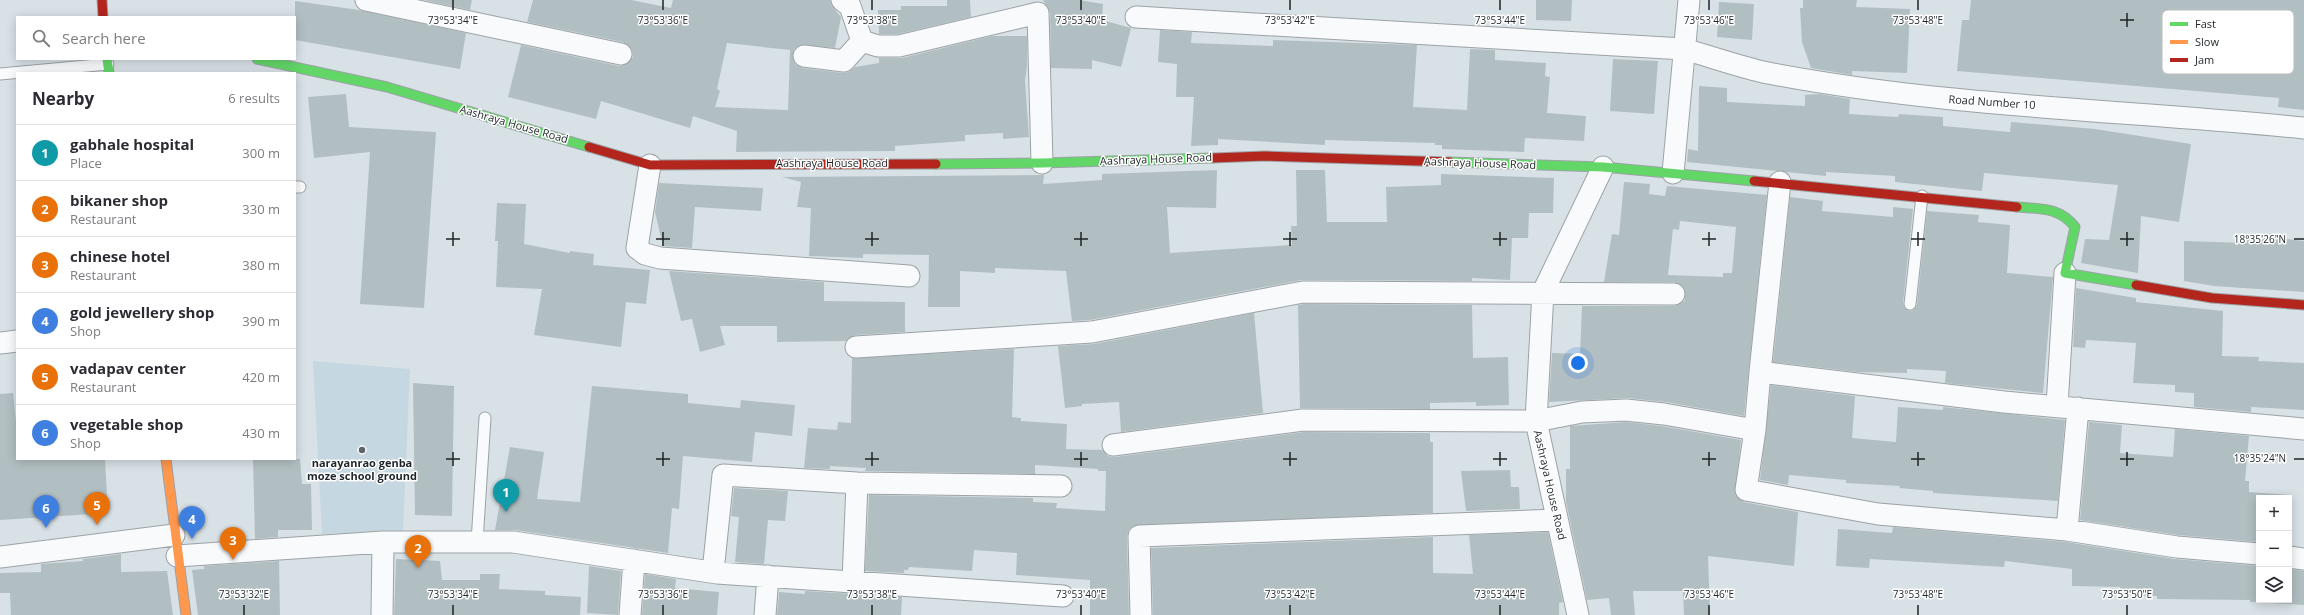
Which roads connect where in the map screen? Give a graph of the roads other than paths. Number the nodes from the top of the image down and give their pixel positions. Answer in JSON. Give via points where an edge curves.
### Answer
{"nodes":[{"id":1,"x":102,"y":0,"type":"edge"},
{"id":2,"x":366,"y":0,"type":"edge"},
{"id":3,"x":842,"y":0,"type":"edge"},
{"id":4,"x":1689,"y":0,"type":"edge"},
{"id":5,"x":103,"y":16,"type":"edge"},
{"id":6,"x":1136,"y":17,"type":"dead end"},
{"id":7,"x":862,"y":41,"type":"junction"},
{"id":8,"x":1684,"y":49,"type":"junction"},
{"id":9,"x":621,"y":54,"type":"dead end"},
{"id":10,"x":804,"y":56,"type":"dead end"},
{"id":11,"x":262,"y":60,"type":"edge"},
{"id":12,"x":108,"y":65,"type":"edge"},
{"id":13,"x":24,"y":72,"type":"edge"},
{"id":14,"x":16,"y":73,"type":"edge"},
{"id":15,"x":0,"y":74,"type":"edge"},
{"id":16,"x":2304,"y":128,"type":"edge"},
{"id":17,"x":1042,"y":163,"type":"junction"},
{"id":18,"x":650,"y":165,"type":"junction"},
{"id":19,"x":1603,"y":167,"type":"junction"},
{"id":20,"x":1673,"y":173,"type":"junction"},
{"id":21,"x":1780,"y":182,"type":"junction"},
{"id":22,"x":1922,"y":196,"type":"junction"},
{"id":23,"x":2066,"y":273,"type":"junction"},
{"id":24,"x":909,"y":276,"type":"dead end"},
{"id":25,"x":1543,"y":292,"type":"junction"},
{"id":26,"x":1674,"y":294,"type":"dead end"},
{"id":27,"x":1910,"y":304,"type":"dead end"},
{"id":28,"x":2304,"y":306,"type":"edge"},
{"id":29,"x":16,"y":341,"type":"edge"},
{"id":30,"x":0,"y":343,"type":"edge"},
{"id":31,"x":856,"y":347,"type":"dead end"},
{"id":32,"x":1760,"y":372,"type":"junction"},
{"id":33,"x":2057,"y":406,"type":"junction"},
{"id":34,"x":2078,"y":408,"type":"junction"},
{"id":35,"x":485,"y":418,"type":"dead end"},
{"id":36,"x":1536,"y":421,"type":"junction"},
{"id":37,"x":2304,"y":429,"type":"edge"},
{"id":38,"x":1756,"y":430,"type":"junction"},
{"id":39,"x":1113,"y":445,"type":"dead end"},
{"id":40,"x":166,"y":460,"type":"edge"},
{"id":41,"x":857,"y":483,"type":"junction"},
{"id":42,"x":1061,"y":486,"type":"dead end"},
{"id":43,"x":1556,"y":520,"type":"junction"},
{"id":44,"x":2067,"y":530,"type":"junction"},
{"id":45,"x":174,"y":535,"type":"junction"},
{"id":46,"x":383,"y":542,"type":"junction"},
{"id":47,"x":477,"y":542,"type":"junction"},
{"id":48,"x":2256,"y":554,"type":"edge"},
{"id":49,"x":176,"y":556,"type":"junction"},
{"id":50,"x":0,"y":557,"type":"edge"},
{"id":51,"x":2292,"y":557,"type":"edge"},
{"id":52,"x":2304,"y":559,"type":"edge"},
{"id":53,"x":634,"y":560,"type":"junction"},
{"id":54,"x":713,"y":572,"type":"junction"},
{"id":55,"x":768,"y":576,"type":"junction"},
{"id":56,"x":853,"y":582,"type":"junction"},
{"id":57,"x":1063,"y":596,"type":"dead end"},
{"id":58,"x":186,"y":615,"type":"edge"},
{"id":59,"x":382,"y":615,"type":"edge"},
{"id":60,"x":630,"y":615,"type":"edge"},
{"id":61,"x":765,"y":615,"type":"edge"},
{"id":62,"x":1141,"y":615,"type":"edge"},
{"id":63,"x":1578,"y":615,"type":"edge"}],
"edges":[{"from":1,"to":5,"type":"street"},
{"from":2,"to":9,"type":"street"},
{"from":3,"to":7,"type":"street","via":[[850,6]]},
{"from":4,"to":8,"type":"street"},
{"from":6,"to":8,"type":"street","name":"Road Number 10"},
{"from":7,"to":10,"type":"street","via":[[844,61]]},
{"from":7,"to":17,"type":"street","via":[[878,46],[899,46],[1038,13]]},
{"from":8,"to":16,"type":"street","name":"Road Number 10","via":[[1767,72],[1924,97]]},
{"from":8,"to":20,"type":"street"},
{"from":11,"to":18,"type":"street","name":"Aashraya House Road","via":[[387,87]]},
{"from":12,"to":13,"type":"lane"},
{"from":14,"to":15,"type":"lane"},
{"from":17,"to":18,"type":"street","name":"Aashraya House Road"},
{"from":17,"to":19,"type":"street","name":"Aashraya House Road","via":[[1265,156]]},
{"from":18,"to":24,"type":"street","via":[[637,248],[645,254],[660,258]]},
{"from":19,"to":20,"type":"street"},
{"from":19,"to":25,"type":"street","name":"Aashraya House Road"},
{"from":20,"to":21,"type":"street"},
{"from":21,"to":22,"type":"street"},
{"from":21,"to":32,"type":"street"},
{"from":22,"to":23,"type":"street","via":[[2053,210],[2067,217],[2075,227]]},
{"from":22,"to":27,"type":"lane"},
{"from":23,"to":28,"type":"street","via":[[2212,298]]},
{"from":23,"to":33,"type":"street"},
{"from":25,"to":26,"type":"street"},
{"from":25,"to":31,"type":"street","via":[[1303,292],[1092,332]]},
{"from":25,"to":36,"type":"street","name":"Aashraya House Road"},
{"from":29,"to":30,"type":"street"},
{"from":32,"to":33,"type":"street","via":[[2004,402]]},
{"from":32,"to":38,"type":"street"},
{"from":33,"to":34,"type":"street"},
{"from":34,"to":37,"type":"street"},
{"from":34,"to":44,"type":"street"},
{"from":35,"to":47,"type":"lane"},
{"from":36,"to":38,"type":"street","via":[[1582,412],[1626,410]]},
{"from":36,"to":39,"type":"street","via":[[1303,420]]},
{"from":36,"to":43,"type":"street","name":"Aashraya House Road"},
{"from":38,"to":44,"type":"street","via":[[1746,490],[1878,514]]},
{"from":40,"to":45,"type":"street"},
{"from":41,"to":42,"type":"street"},
{"from":41,"to":54,"type":"street","via":[[723,475]]},
{"from":41,"to":56,"type":"street"},
{"from":43,"to":62,"type":"street","via":[[1138,536]]},
{"from":43,"to":63,"type":"street","name":"Aashraya House Road"},
{"from":44,"to":48,"type":"street","via":[[2177,547]]},
{"from":45,"to":49,"type":"street"},
{"from":45,"to":50,"type":"street"},
{"from":46,"to":47,"type":"street"},
{"from":46,"to":49,"type":"street"},
{"from":46,"to":59,"type":"street"},
{"from":47,"to":53,"type":"street","via":[[513,542]]},
{"from":49,"to":58,"type":"street"},
{"from":51,"to":52,"type":"street"},
{"from":53,"to":54,"type":"street"},
{"from":53,"to":60,"type":"street"},
{"from":54,"to":55,"type":"street"},
{"from":55,"to":56,"type":"street"},
{"from":55,"to":61,"type":"street"},
{"from":56,"to":57,"type":"street"}]}
